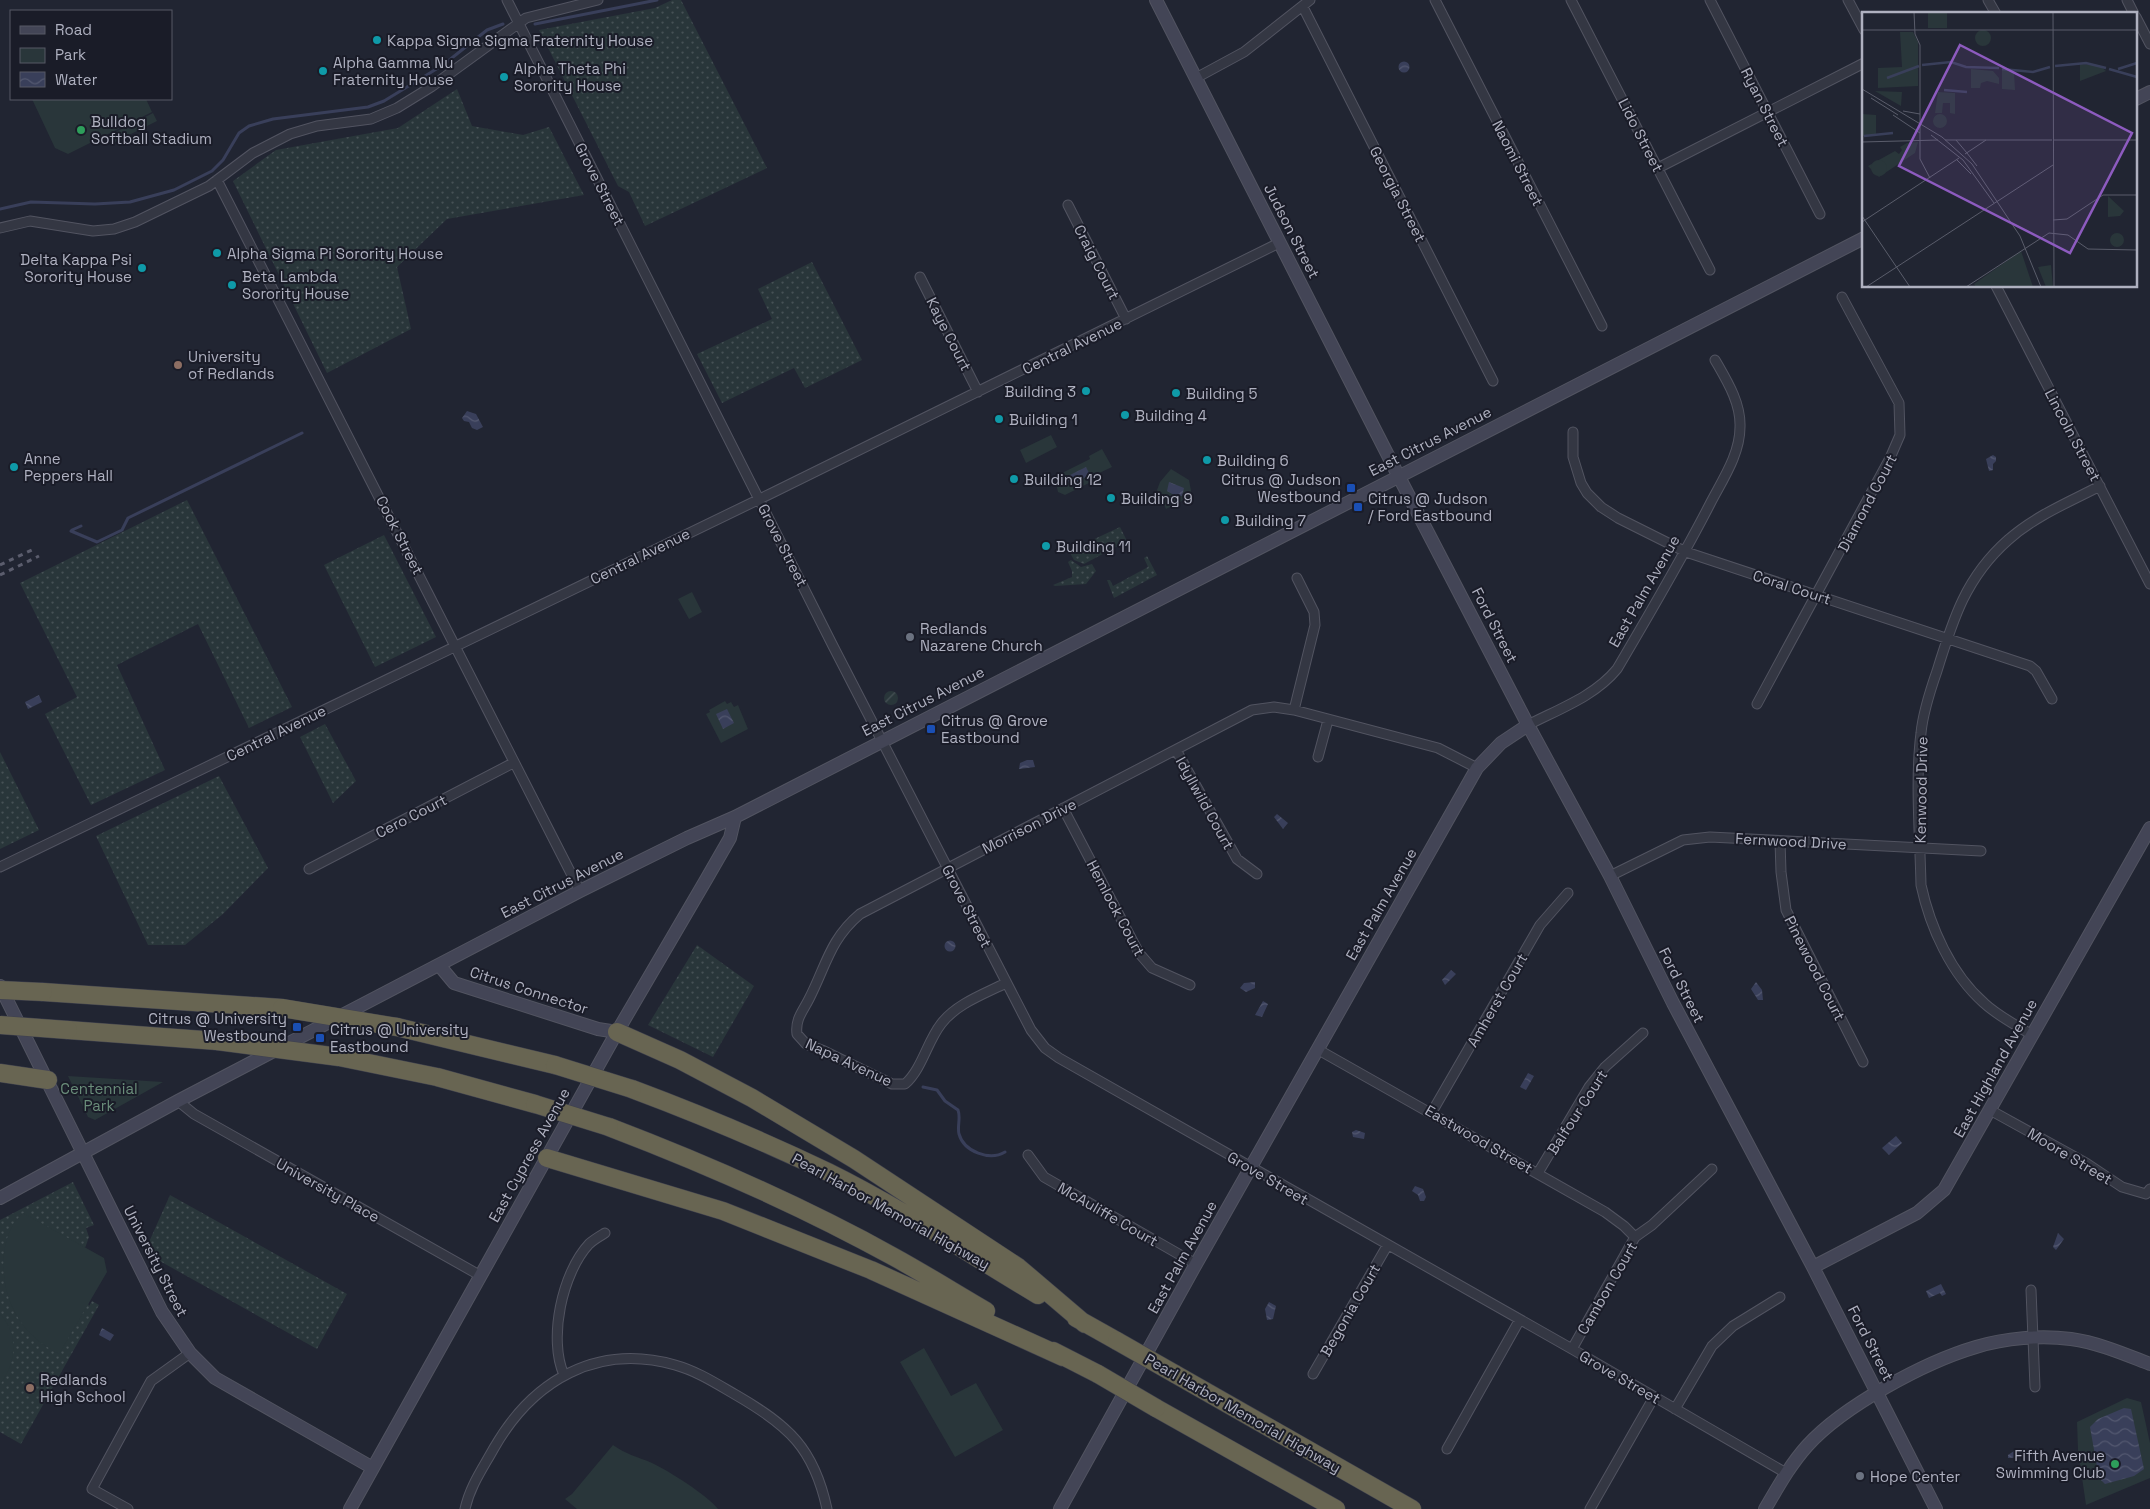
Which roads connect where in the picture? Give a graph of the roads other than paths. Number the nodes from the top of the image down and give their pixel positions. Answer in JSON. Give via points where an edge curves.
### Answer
{"nodes":[{"id":1,"x":507,"y":0,"type":"edge"},
{"id":2,"x":598,"y":0,"type":"edge"},
{"id":3,"x":1156,"y":0,"type":"edge"},
{"id":4,"x":1435,"y":0,"type":"edge"},
{"id":5,"x":1571,"y":0,"type":"edge"},
{"id":6,"x":1710,"y":0,"type":"edge"},
{"id":7,"x":1848,"y":0,"type":"edge"},
{"id":8,"x":1988,"y":0,"type":"edge"},
{"id":9,"x":2127,"y":0,"type":"edge"},
{"id":10,"x":1306,"y":3,"type":"edge"},
{"id":11,"x":1995,"y":12,"type":"edge"},
{"id":12,"x":2133,"y":12,"type":"edge"},
{"id":13,"x":2138,"y":21,"type":"edge"},
{"id":14,"x":520,"y":25,"type":"junction"},
{"id":15,"x":1862,"y":26,"type":"edge"},
{"id":16,"x":2150,"y":44,"type":"edge"},
{"id":17,"x":1862,"y":64,"type":"edge"},
{"id":18,"x":1196,"y":78,"type":"junction"},
{"id":19,"x":2150,"y":92,"type":"edge"},
{"id":20,"x":2138,"y":98,"type":"edge"},
{"id":21,"x":1768,"y":113,"type":"junction"},
{"id":22,"x":1658,"y":168,"type":"junction"},
{"id":23,"x":217,"y":180,"type":"junction"},
{"id":24,"x":1068,"y":204,"type":"dead end"},
{"id":25,"x":1820,"y":214,"type":"dead end"},
{"id":26,"x":0,"y":228,"type":"edge"},
{"id":27,"x":1862,"y":239,"type":"edge"},
{"id":28,"x":1279,"y":243,"type":"junction"},
{"id":29,"x":1710,"y":270,"type":"dead end"},
{"id":30,"x":920,"y":277,"type":"dead end"},
{"id":31,"x":1997,"y":288,"type":"edge"},
{"id":32,"x":1842,"y":297,"type":"dead end"},
{"id":33,"x":1126,"y":319,"type":"junction"},
{"id":34,"x":1602,"y":326,"type":"dead end"},
{"id":35,"x":1715,"y":360,"type":"dead end"},
{"id":36,"x":1493,"y":381,"type":"dead end"},
{"id":37,"x":978,"y":392,"type":"junction"},
{"id":38,"x":1572,"y":432,"type":"dead end"},
{"id":39,"x":1398,"y":475,"type":"junction"},
{"id":40,"x":2100,"y":486,"type":"junction"},
{"id":41,"x":759,"y":498,"type":"junction"},
{"id":42,"x":1686,"y":552,"type":"junction"},
{"id":43,"x":1297,"y":578,"type":"dead end"},
{"id":44,"x":2150,"y":584,"type":"edge"},
{"id":45,"x":1818,"y":595,"type":"junction"},
{"id":46,"x":1946,"y":639,"type":"junction"},
{"id":47,"x":456,"y":645,"type":"junction"},
{"id":48,"x":2052,"y":700,"type":"dead end"},
{"id":49,"x":1757,"y":704,"type":"dead end"},
{"id":50,"x":1294,"y":710,"type":"junction"},
{"id":51,"x":1328,"y":720,"type":"junction"},
{"id":52,"x":1528,"y":725,"type":"junction"},
{"id":53,"x":882,"y":741,"type":"junction"},
{"id":54,"x":1176,"y":750,"type":"junction"},
{"id":55,"x":1318,"y":757,"type":"dead end"},
{"id":56,"x":514,"y":763,"type":"junction"},
{"id":57,"x":1477,"y":768,"type":"junction"},
{"id":58,"x":1063,"y":808,"type":"junction"},
{"id":59,"x":735,"y":817,"type":"junction"},
{"id":60,"x":2150,"y":828,"type":"edge"},
{"id":61,"x":1780,"y":840,"type":"junction"},
{"id":62,"x":1920,"y":848,"type":"junction"},
{"id":63,"x":1981,"y":851,"type":"dead end"},
{"id":64,"x":0,"y":867,"type":"edge"},
{"id":65,"x":309,"y":868,"type":"dead end"},
{"id":66,"x":947,"y":868,"type":"junction"},
{"id":67,"x":1257,"y":874,"type":"dead end"},
{"id":68,"x":1610,"y":876,"type":"junction"},
{"id":69,"x":580,"y":891,"type":"junction"},
{"id":70,"x":1568,"y":893,"type":"dead end"},
{"id":71,"x":439,"y":966,"type":"junction"},
{"id":72,"x":1006,"y":983,"type":"junction"},
{"id":73,"x":1190,"y":985,"type":"dead end"},
{"id":74,"x":0,"y":988,"type":"edge"},
{"id":75,"x":0,"y":1025,"type":"edge"},
{"id":76,"x":616,"y":1032,"type":"junction"},
{"id":77,"x":796,"y":1034,"type":"joint"},
{"id":78,"x":1643,"y":1034,"type":"dead end"},
{"id":79,"x":2032,"y":1035,"type":"junction"},
{"id":80,"x":1317,"y":1050,"type":"junction"},
{"id":81,"x":1863,"y":1062,"type":"dead end"},
{"id":82,"x":0,"y":1073,"type":"edge"},
{"id":83,"x":48,"y":1080,"type":"junction"},
{"id":84,"x":178,"y":1101,"type":"junction"},
{"id":85,"x":1990,"y":1110,"type":"junction"},
{"id":86,"x":1432,"y":1112,"type":"junction"},
{"id":87,"x":84,"y":1153,"type":"junction"},
{"id":88,"x":1028,"y":1155,"type":"dead end"},
{"id":89,"x":547,"y":1158,"type":"junction"},
{"id":90,"x":1250,"y":1168,"type":"junction"},
{"id":91,"x":1712,"y":1169,"type":"dead end"},
{"id":92,"x":1538,"y":1173,"type":"junction"},
{"id":93,"x":2150,"y":1189,"type":"edge"},
{"id":94,"x":0,"y":1198,"type":"edge"},
{"id":95,"x":605,"y":1233,"type":"dead end"},
{"id":96,"x":1635,"y":1237,"type":"junction"},
{"id":97,"x":1387,"y":1246,"type":"junction"},
{"id":98,"x":1196,"y":1264,"type":"junction"},
{"id":99,"x":1813,"y":1267,"type":"junction"},
{"id":100,"x":481,"y":1276,"type":"junction"},
{"id":101,"x":2031,"y":1290,"type":"dead end"},
{"id":102,"x":1780,"y":1297,"type":"dead end"},
{"id":103,"x":1519,"y":1321,"type":"junction"},
{"id":104,"x":1085,"y":1324,"type":"junction"},
{"id":105,"x":2034,"y":1338,"type":"junction"},
{"id":106,"x":1572,"y":1349,"type":"junction"},
{"id":107,"x":190,"y":1353,"type":"junction"},
{"id":108,"x":1063,"y":1357,"type":"junction"},
{"id":109,"x":2150,"y":1364,"type":"edge"},
{"id":110,"x":1313,"y":1374,"type":"dead end"},
{"id":111,"x":564,"y":1375,"type":"junction"},
{"id":112,"x":2035,"y":1387,"type":"dead end"},
{"id":113,"x":1878,"y":1392,"type":"junction"},
{"id":114,"x":1654,"y":1397,"type":"junction"},
{"id":115,"x":1674,"y":1408,"type":"junction"},
{"id":116,"x":1447,"y":1450,"type":"dead end"},
{"id":117,"x":373,"y":1468,"type":"junction"},
{"id":118,"x":1786,"y":1473,"type":"junction"},
{"id":119,"x":128,"y":1509,"type":"edge"},
{"id":120,"x":350,"y":1509,"type":"edge"},
{"id":121,"x":465,"y":1509,"type":"edge"},
{"id":122,"x":827,"y":1509,"type":"edge"},
{"id":123,"x":1060,"y":1509,"type":"edge"},
{"id":124,"x":1336,"y":1509,"type":"edge"},
{"id":125,"x":1412,"y":1509,"type":"edge"},
{"id":126,"x":1590,"y":1509,"type":"edge"},
{"id":127,"x":1765,"y":1509,"type":"edge"},
{"id":128,"x":1936,"y":1509,"type":"edge"}],
"edges":[{"from":1,"to":14,"type":"street","name":"Grove Street"},
{"from":2,"to":14,"type":"street","via":[[526,18]]},
{"from":3,"to":18,"type":"main road","name":"Judson Street"},
{"from":4,"to":34,"type":"street","name":"Naomi Street"},
{"from":5,"to":22,"type":"street","name":"Lido Street"},
{"from":6,"to":21,"type":"street","name":"Ryan Street"},
{"from":7,"to":15,"type":"street"},
{"from":8,"to":11,"type":"street"},
{"from":9,"to":12,"type":"street"},
{"from":10,"to":18,"type":"street","via":[[1244,52]]},
{"from":10,"to":36,"type":"street","name":"Georgia Street"},
{"from":13,"to":16,"type":"street"},
{"from":14,"to":23,"type":"street","via":[[397,108],[371,119],[317,126],[290,134],[253,153]]},
{"from":14,"to":41,"type":"street","name":"Grove Street"},
{"from":17,"to":21,"type":"street"},
{"from":18,"to":28,"type":"main road","name":"Judson Street"},
{"from":19,"to":20,"type":"main road"},
{"from":21,"to":22,"type":"street"},
{"from":21,"to":25,"type":"street","name":"Ryan Street"},
{"from":22,"to":29,"type":"street","name":"Lido Street"},
{"from":23,"to":26,"type":"street","via":[[184,200],[114,229],[81,230],[30,222]]},
{"from":23,"to":47,"type":"street","name":"Cook Street"},
{"from":24,"to":33,"type":"street","name":"Craig Court"},
{"from":27,"to":39,"type":"main road","name":"East Citrus Avenue"},
{"from":28,"to":33,"type":"street","name":"Central Avenue"},
{"from":28,"to":39,"type":"main road","name":"Judson Street"},
{"from":30,"to":37,"type":"street","name":"Kaye Court"},
{"from":31,"to":40,"type":"street","name":"Lincoln Street"},
{"from":32,"to":45,"type":"street","name":"Diamond Court","via":[[1899,403],[1900,435]]},
{"from":33,"to":37,"type":"street","name":"Central Avenue"},
{"from":35,"to":42,"type":"street","name":"East Palm Avenue","via":[[1734,394],[1740,413],[1737,448]]},
{"from":37,"to":41,"type":"street","name":"Central Avenue"},
{"from":38,"to":42,"type":"street","name":"Coral Court","via":[[1575,470],[1587,493],[1618,518]]},
{"from":39,"to":52,"type":"main road","name":"Ford Street"},
{"from":39,"to":53,"type":"main road","name":"East Citrus Avenue"},
{"from":40,"to":44,"type":"street","name":"Lincoln Street"},
{"from":40,"to":46,"type":"street","name":"Kenwood Drive","via":[[2033,521],[1988,559],[1958,606]]},
{"from":41,"to":47,"type":"street","name":"Central Avenue"},
{"from":41,"to":53,"type":"street","name":"Grove Street"},
{"from":42,"to":45,"type":"street","name":"Coral Court"},
{"from":42,"to":52,"type":"street","name":"East Palm Avenue","via":[[1608,681]]},
{"from":43,"to":50,"type":"street","via":[[1314,612],[1315,625]]},
{"from":45,"to":46,"type":"street","name":"Coral Court"},
{"from":45,"to":49,"type":"street","name":"Diamond Court"},
{"from":46,"to":48,"type":"street","name":"Coral Court","via":[[2030,666]]},
{"from":46,"to":62,"type":"street","name":"Kenwood Drive","via":[[1921,733]]},
{"from":47,"to":56,"type":"street","name":"Cook Street"},
{"from":47,"to":64,"type":"street","name":"Central Avenue"},
{"from":50,"to":51,"type":"street","name":"Morrison Drive"},
{"from":50,"to":54,"type":"street","name":"Morrison Drive","via":[[1274,707],[1252,710]]},
{"from":51,"to":55,"type":"street"},
{"from":51,"to":57,"type":"street","name":"Morrison Drive","via":[[1438,748]]},
{"from":52,"to":57,"type":"main road","name":"East Palm Avenue","via":[[1501,743]]},
{"from":52,"to":68,"type":"main road","name":"Ford Street"},
{"from":53,"to":59,"type":"main road","name":"East Citrus Avenue"},
{"from":53,"to":66,"type":"street","name":"Grove Street"},
{"from":54,"to":58,"type":"street","name":"Morrison Drive"},
{"from":54,"to":67,"type":"street","name":"Idyllwild Court","via":[[1237,860]]},
{"from":56,"to":65,"type":"street","name":"Cero Court"},
{"from":56,"to":69,"type":"street","name":"Cook Street"},
{"from":57,"to":80,"type":"main road","name":"East Palm Avenue"},
{"from":58,"to":66,"type":"street","name":"Morrison Drive"},
{"from":58,"to":73,"type":"street","name":"Hemlock Court","via":[[1139,953],[1152,968]]},
{"from":59,"to":69,"type":"main road","name":"East Citrus Avenue"},
{"from":59,"to":76,"type":"main road","name":"East Cypress Avenue","via":[[730,838],[716,864]]},
{"from":60,"to":79,"type":"main road","name":"East Highland Avenue"},
{"from":61,"to":62,"type":"street","name":"Fernwood Drive"},
{"from":61,"to":68,"type":"street","name":"Fernwood Drive","via":[[1710,836],[1683,840]]},
{"from":61,"to":81,"type":"street","name":"Pinewood Court","via":[[1780,872],[1786,910]]},
{"from":62,"to":63,"type":"street","name":"Fernwood Drive"},
{"from":62,"to":79,"type":"street","name":"Kenwood Drive","via":[[1921,885],[1926,908],[1952,963],[1984,1003]]},
{"from":66,"to":72,"type":"street","name":"Grove Street"},
{"from":66,"to":77,"type":"street","name":"Morrison Drive","via":[[860,914],[849,924],[821,969],[797,1020]]},
{"from":68,"to":99,"type":"main road","name":"Ford Street","via":[[1673,1004]]},
{"from":69,"to":71,"type":"main road","name":"East Citrus Avenue"},
{"from":70,"to":86,"type":"street","name":"Amherst Court","via":[[1540,925]]},
{"from":71,"to":76,"type":"main road","name":"Citrus Connector","via":[[454,983]]},
{"from":71,"to":84,"type":"main road","name":"East Citrus Avenue"},
{"from":72,"to":77,"type":"street","name":"Napa Avenue","via":[[949,1014],[905,1084],[892,1084],[806,1044]]},
{"from":72,"to":90,"type":"street","name":"Grove Street","via":[[1031,1030],[1045,1048]]},
{"from":74,"to":83,"type":"main road","name":"University Street"},
{"from":74,"to":104,"type":"highway","name":"Pearl Harbor Memorial Highway","bridge":true,"via":[[282,1008],[397,1027],[555,1065],[719,1121],[830,1173]]},
{"from":75,"to":108,"type":"highway","bridge":true,"via":[[216,1041],[339,1057],[437,1077],[609,1127],[685,1156],[800,1209],[893,1257]]},
{"from":76,"to":89,"type":"main road","name":"East Cypress Avenue"},
{"from":76,"to":104,"type":"highway","via":[[752,1098],[854,1159],[1018,1267]]},
{"from":78,"to":92,"type":"street","name":"Balfour Court","via":[[1605,1067],[1589,1087]]},
{"from":79,"to":85,"type":"main road","name":"East Highland Avenue"},
{"from":80,"to":86,"type":"street","name":"Eastwood Street"},
{"from":80,"to":90,"type":"main road","name":"East Palm Avenue"},
{"from":82,"to":83,"type":"highway"},
{"from":83,"to":87,"type":"main road","name":"University Street"},
{"from":84,"to":87,"type":"main road","name":"East Citrus Avenue"},
{"from":84,"to":100,"type":"street","name":"University Place","via":[[194,1114]]},
{"from":85,"to":93,"type":"street","name":"Moore Street","via":[[2086,1163],[2122,1187],[2146,1194]]},
{"from":85,"to":99,"type":"main road","name":"East Highland Avenue","via":[[1944,1190],[1930,1203],[1917,1213]]},
{"from":86,"to":92,"type":"street","name":"Eastwood Street"},
{"from":87,"to":94,"type":"main road","name":"East Citrus Avenue"},
{"from":87,"to":107,"type":"main road","name":"University Street","via":[[162,1312]]},
{"from":88,"to":98,"type":"street","name":"McAuliffe Court","via":[[1044,1177]]},
{"from":89,"to":100,"type":"main road","name":"East Cypress Avenue"},
{"from":89,"to":108,"type":"highway","via":[[723,1211],[871,1270]]},
{"from":90,"to":97,"type":"street","name":"Grove Street"},
{"from":90,"to":98,"type":"main road","name":"East Palm Avenue"},
{"from":91,"to":96,"type":"street","name":"Cambon Court"},
{"from":92,"to":96,"type":"street","name":"Eastwood Street","via":[[1605,1212]]},
{"from":95,"to":111,"type":"street","via":[[589,1244],[572,1273],[563,1299],[557,1335]]},
{"from":96,"to":106,"type":"street","name":"Cambon Court"},
{"from":97,"to":103,"type":"street","name":"Grove Street"},
{"from":97,"to":110,"type":"street","name":"Begonia Court"},
{"from":98,"to":123,"type":"main road","name":"East Palm Avenue"},
{"from":99,"to":113,"type":"main road","name":"Ford Street"},
{"from":100,"to":117,"type":"main road","name":"East Cypress Avenue"},
{"from":101,"to":105,"type":"street"},
{"from":102,"to":115,"type":"street","via":[[1733,1326],[1712,1346]]},
{"from":103,"to":106,"type":"street","name":"Grove Street"},
{"from":103,"to":116,"type":"street"},
{"from":104,"to":125,"type":"highway","name":"Pearl Harbor Memorial Highway","bridge":true},
{"from":105,"to":109,"type":"main road","via":[[2070,1339],[2101,1346]]},
{"from":105,"to":112,"type":"street"},
{"from":105,"to":113,"type":"main road","via":[[1977,1346]]},
{"from":106,"to":114,"type":"street","name":"Grove Street"},
{"from":107,"to":117,"type":"main road","name":"University Street","via":[[227,1386]]},
{"from":107,"to":119,"type":"street","via":[[151,1381],[92,1489]]},
{"from":108,"to":124,"type":"highway","bridge":true},
{"from":111,"to":121,"type":"street","via":[[534,1395],[512,1420],[473,1485]]},
{"from":111,"to":122,"type":"street","via":[[591,1364],[622,1359],[662,1362],[696,1372],[770,1415],[792,1434],[816,1473]]},
{"from":113,"to":118,"type":"main road","via":[[1824,1430]]},
{"from":113,"to":128,"type":"main road","name":"Ford Street"},
{"from":114,"to":115,"type":"street","name":"Grove Street"},
{"from":114,"to":126,"type":"street"},
{"from":115,"to":118,"type":"street","name":"Grove Street"},
{"from":117,"to":120,"type":"main road","name":"East Cypress Avenue"},
{"from":118,"to":127,"type":"main road"}]}
